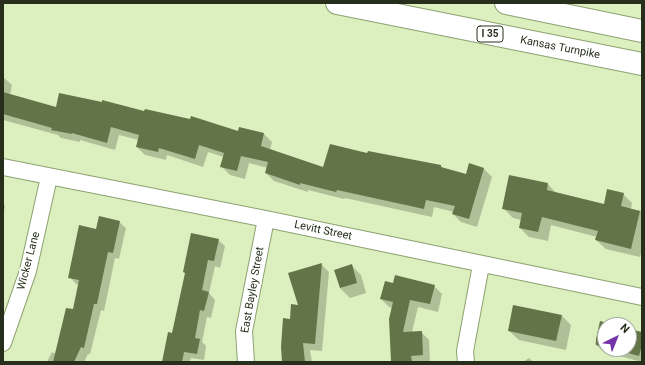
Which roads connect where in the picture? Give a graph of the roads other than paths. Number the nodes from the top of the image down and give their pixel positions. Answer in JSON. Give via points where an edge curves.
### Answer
{"nodes":[{"id":1,"x":337,"y":3,"type":"edge"},
{"id":2,"x":506,"y":3,"type":"edge"},
{"id":3,"x":642,"y":31,"type":"edge"},
{"id":4,"x":642,"y":64,"type":"edge"},
{"id":5,"x":3,"y":168,"type":"edge"},
{"id":6,"x":49,"y":177,"type":"junction"},
{"id":7,"x":266,"y":218,"type":"junction"},
{"id":8,"x":482,"y":265,"type":"junction"},
{"id":9,"x":642,"y":297,"type":"edge"},
{"id":10,"x":3,"y":343,"type":"edge"},
{"id":11,"x":246,"y":362,"type":"edge"},
{"id":12,"x":466,"y":362,"type":"edge"}],
"edges":[{"from":1,"to":4,"type":"highway","name":"Kansas Turnpike","number":"I 35"},
{"from":2,"to":3,"type":"highway"},
{"from":5,"to":6,"type":"street","name":"Levitt Street"},
{"from":6,"to":7,"type":"street","name":"Levitt Street"},
{"from":6,"to":10,"type":"street","name":"Wicker Lane","via":[[28,271]]},
{"from":7,"to":8,"type":"street","name":"Levitt Street"},
{"from":7,"to":11,"type":"street","name":"East Bayley Street","via":[[244,331]]},
{"from":8,"to":9,"type":"street","name":"Levitt Street"},
{"from":8,"to":12,"type":"street","via":[[465,351]]}]}
